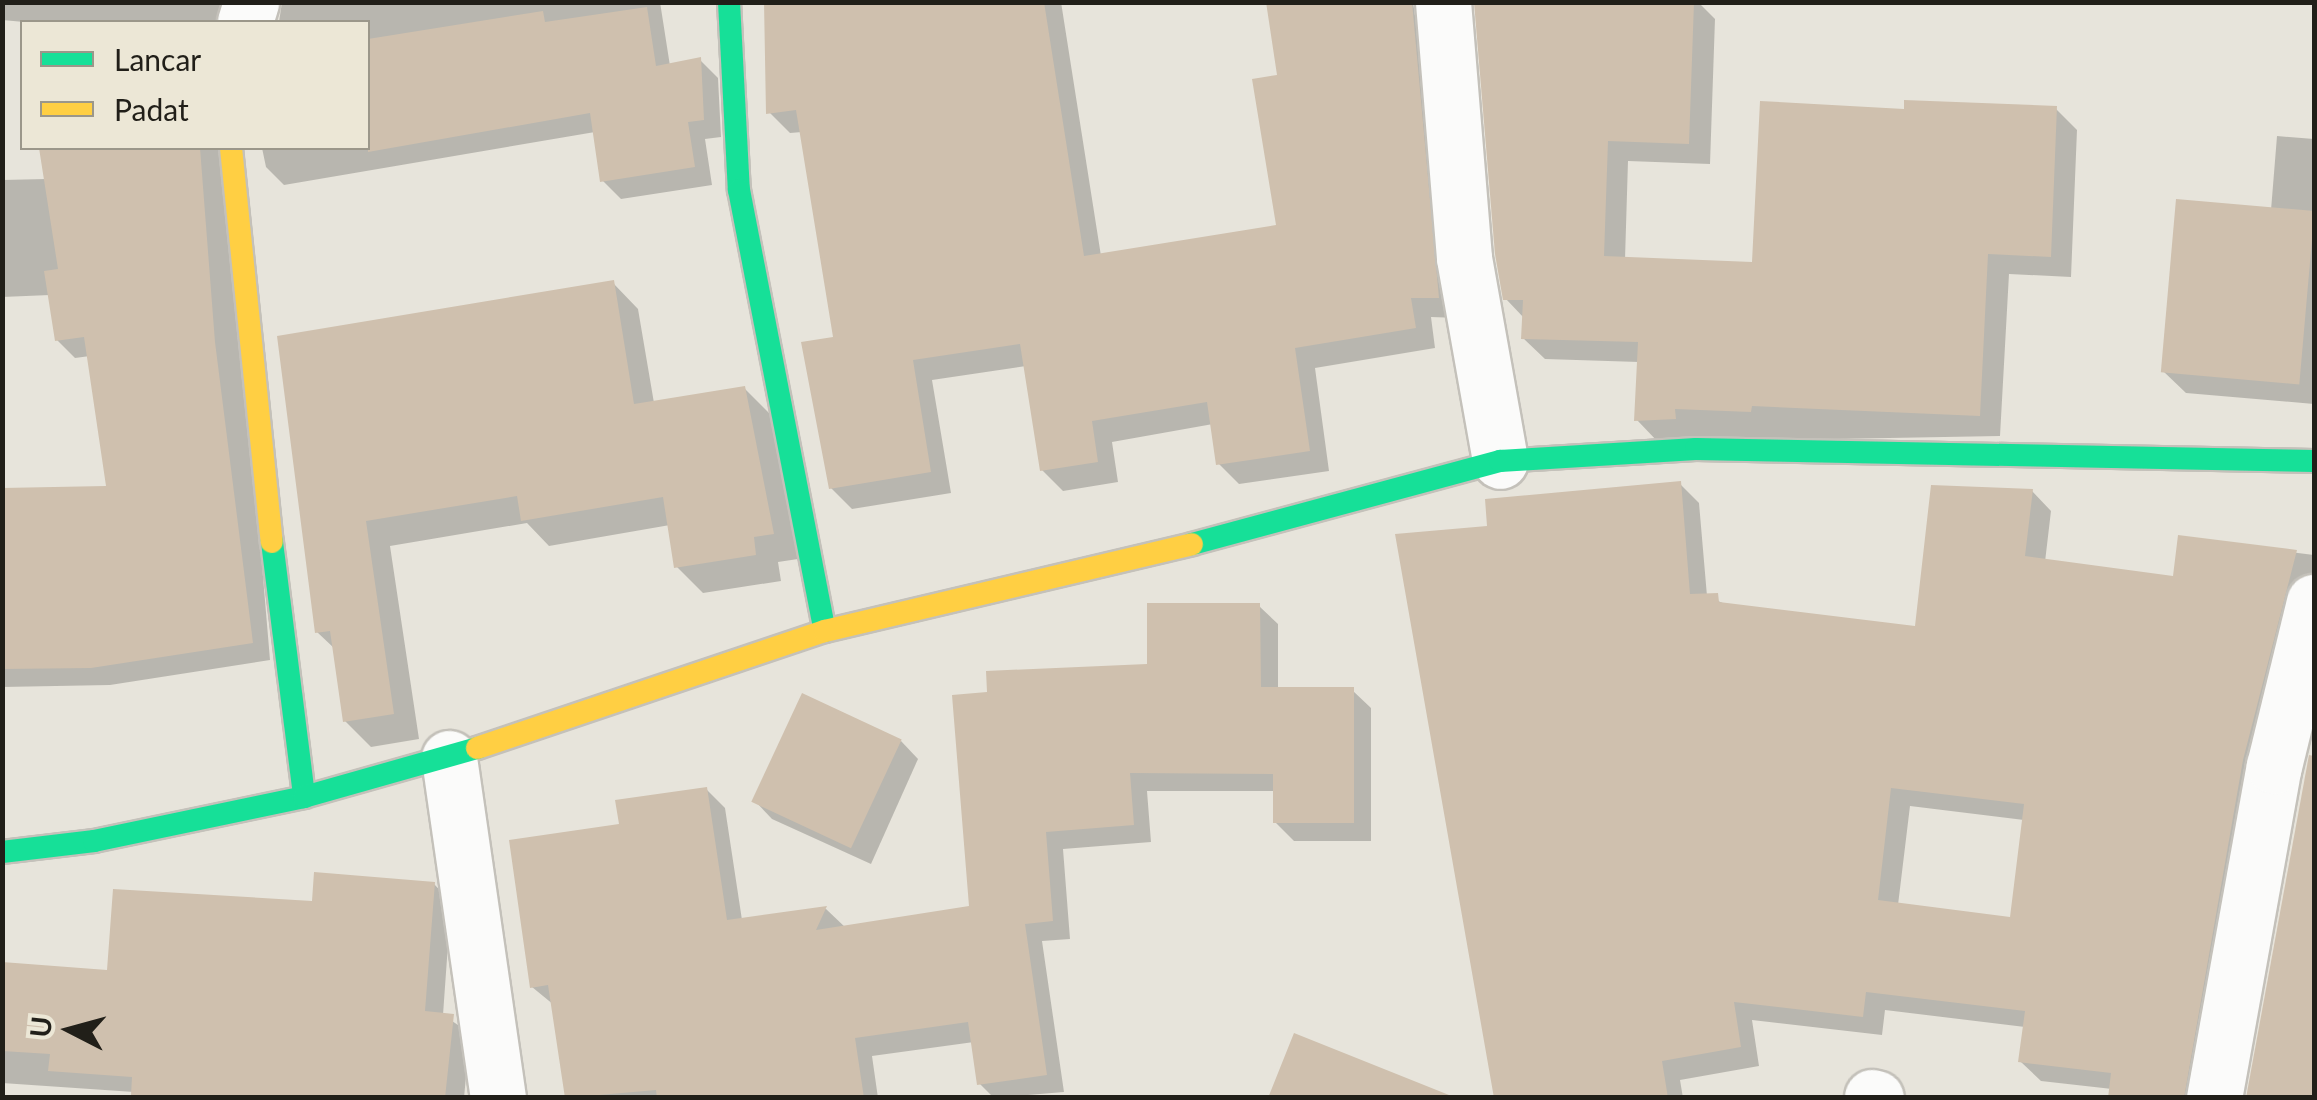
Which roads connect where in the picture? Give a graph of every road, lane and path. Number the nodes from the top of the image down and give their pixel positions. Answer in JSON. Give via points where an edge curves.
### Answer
{"nodes":[{"id":1,"x":729,"y":2,"type":"edge"},
{"id":2,"x":1443,"y":2,"type":"edge"},
{"id":3,"x":231,"y":150,"type":"edge"},
{"id":4,"x":1500,"y":461,"type":"junction"},
{"id":5,"x":2314,"y":461,"type":"edge"},
{"id":6,"x":2314,"y":602,"type":"edge"},
{"id":7,"x":826,"y":631,"type":"junction"},
{"id":8,"x":448,"y":758,"type":"junction"},
{"id":9,"x":304,"y":797,"type":"junction"},
{"id":10,"x":2,"y":852,"type":"edge"},
{"id":11,"x":498,"y":1098,"type":"edge"},
{"id":12,"x":2214,"y":1098,"type":"edge"}],
"edges":[{"from":1,"to":7,"type":"street","via":[[739,190]]},
{"from":2,"to":4,"type":"street","via":[[1464,258]]},
{"from":3,"to":9,"type":"street","via":[[246,338]]},
{"from":4,"to":5,"type":"street","via":[[1696,449]]},
{"from":4,"to":7,"type":"street","via":[[1331,511]]},
{"from":6,"to":12,"type":"street","via":[[2274,766]]},
{"from":7,"to":8,"type":"street"},
{"from":8,"to":9,"type":"street"},
{"from":8,"to":11,"type":"street"},
{"from":9,"to":10,"type":"street","via":[[94,841]]}]}
